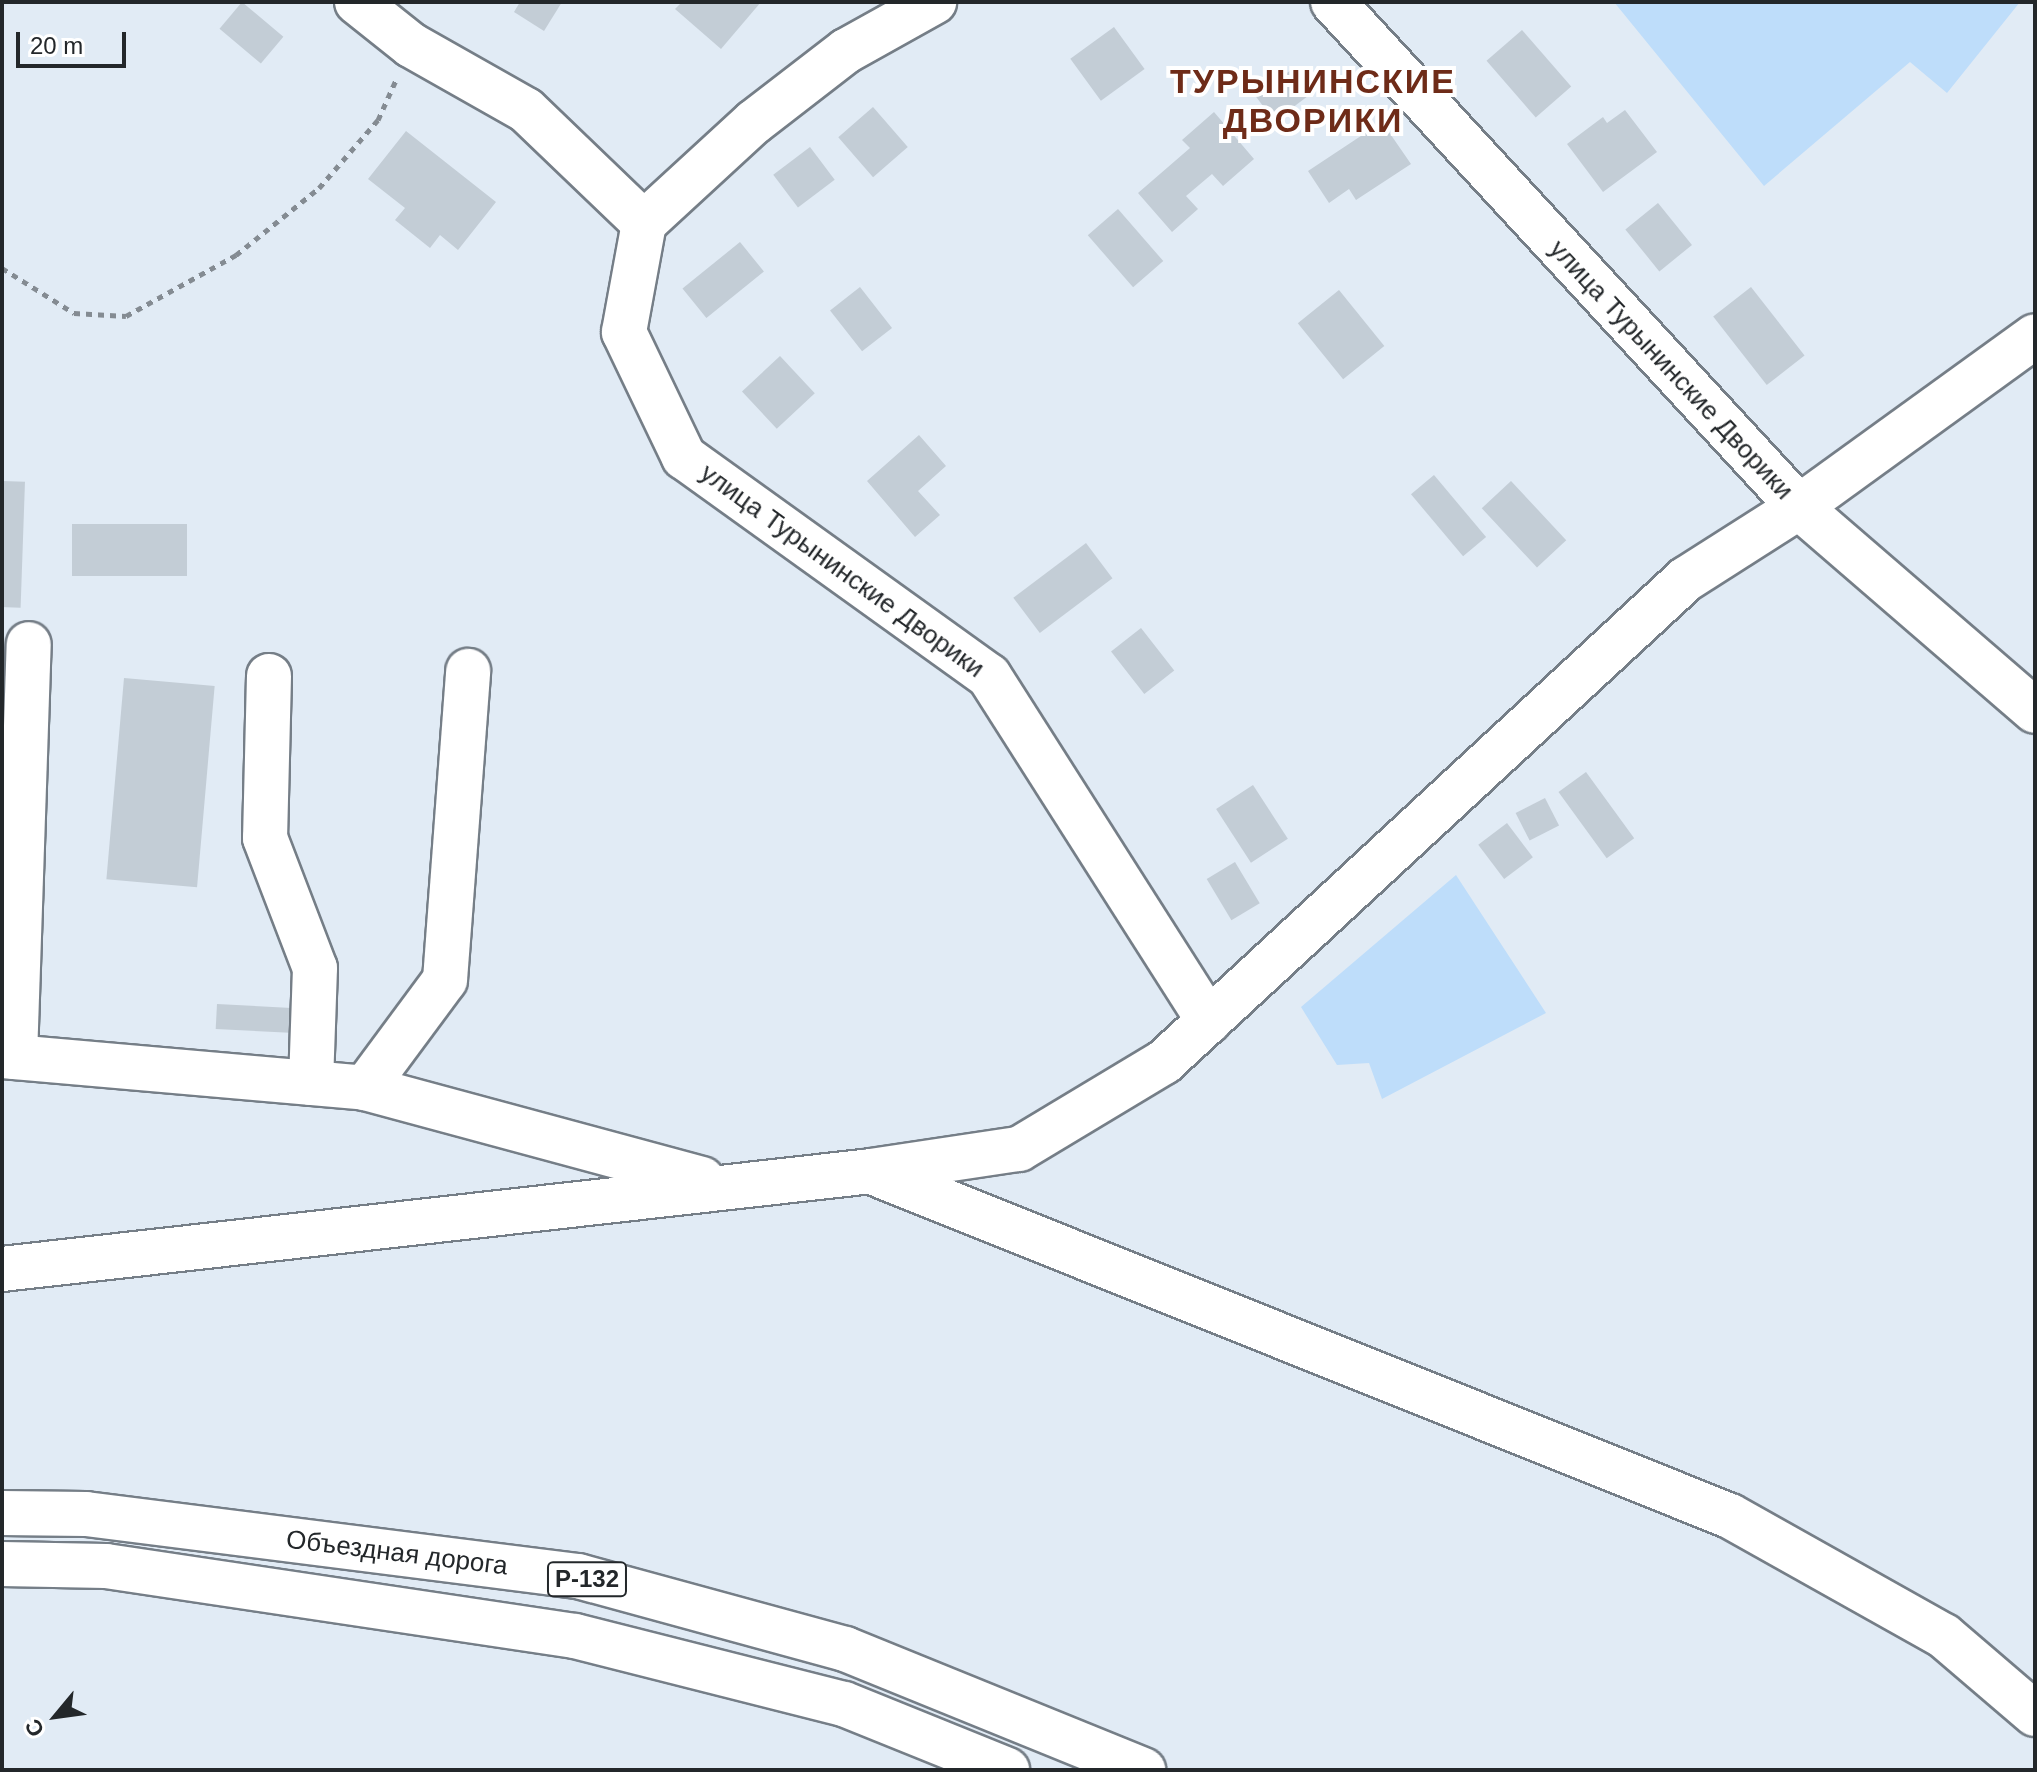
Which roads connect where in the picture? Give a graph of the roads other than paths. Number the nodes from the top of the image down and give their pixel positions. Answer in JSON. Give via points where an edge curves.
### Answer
{"nodes":[{"id":1,"x":357,"y":2,"type":"edge"},
{"id":2,"x":934,"y":2,"type":"edge"},
{"id":3,"x":1333,"y":2,"type":"edge"},
{"id":4,"x":644,"y":223,"type":"junction"},
{"id":5,"x":2035,"y":336,"type":"edge"},
{"id":6,"x":1799,"y":507,"type":"junction"},
{"id":7,"x":29,"y":644,"type":"dead end"},
{"id":8,"x":468,"y":671,"type":"dead end"},
{"id":9,"x":269,"y":676,"type":"dead end"},
{"id":10,"x":2035,"y":711,"type":"edge"},
{"id":11,"x":1209,"y":1021,"type":"junction"},
{"id":12,"x":8,"y":1057,"type":"edge"},
{"id":13,"x":311,"y":1083,"type":"junction"},
{"id":14,"x":365,"y":1088,"type":"junction"},
{"id":15,"x":871,"y":1171,"type":"junction"},
{"id":16,"x":726,"y":1185,"type":"junction"},
{"id":17,"x":2,"y":1269,"type":"edge"},
{"id":18,"x":2,"y":1513,"type":"edge"},
{"id":19,"x":2,"y":1564,"type":"edge"},
{"id":20,"x":2035,"y":1714,"type":"edge"},
{"id":21,"x":1007,"y":1770,"type":"edge"},
{"id":22,"x":1143,"y":1770,"type":"edge"}],
"edges":[{"from":1,"to":4,"type":"main road","via":[[411,45],[526,110]]},
{"from":2,"to":4,"type":"main road","via":[[846,51],[754,122]]},
{"from":3,"to":6,"type":"main road","name":"улица Турынинские Дворики"},
{"from":4,"to":11,"type":"main road","name":"улица Турынинские Дворики","via":[[624,332],[684,457],[989,676]]},
{"from":5,"to":6,"type":"main road"},
{"from":6,"to":10,"type":"main road","name":"улица Турынинские Дворики"},
{"from":6,"to":11,"type":"main road","via":[[1686,579]]},
{"from":7,"to":12,"type":"main road"},
{"from":8,"to":14,"type":"main road","via":[[445,980]]},
{"from":9,"to":13,"type":"main road","via":[[265,838],[315,968]]},
{"from":11,"to":15,"type":"main road","via":[[1164,1062],[1019,1149]]},
{"from":12,"to":13,"type":"main road"},
{"from":13,"to":14,"type":"main road"},
{"from":14,"to":16,"type":"main road"},
{"from":15,"to":16,"type":"main road"},
{"from":15,"to":20,"type":"main road","via":[[1730,1516],[1944,1636]]},
{"from":16,"to":17,"type":"main road"},
{"from":18,"to":22,"type":"main road","name":"Объездная дорога","number":"Р-132","via":[[86,1514],[578,1576],[845,1649]]},
{"from":19,"to":21,"type":"main road","name":"Объездная дорога","number":"Р-132","via":[[106,1566],[575,1636],[844,1704]]}]}
